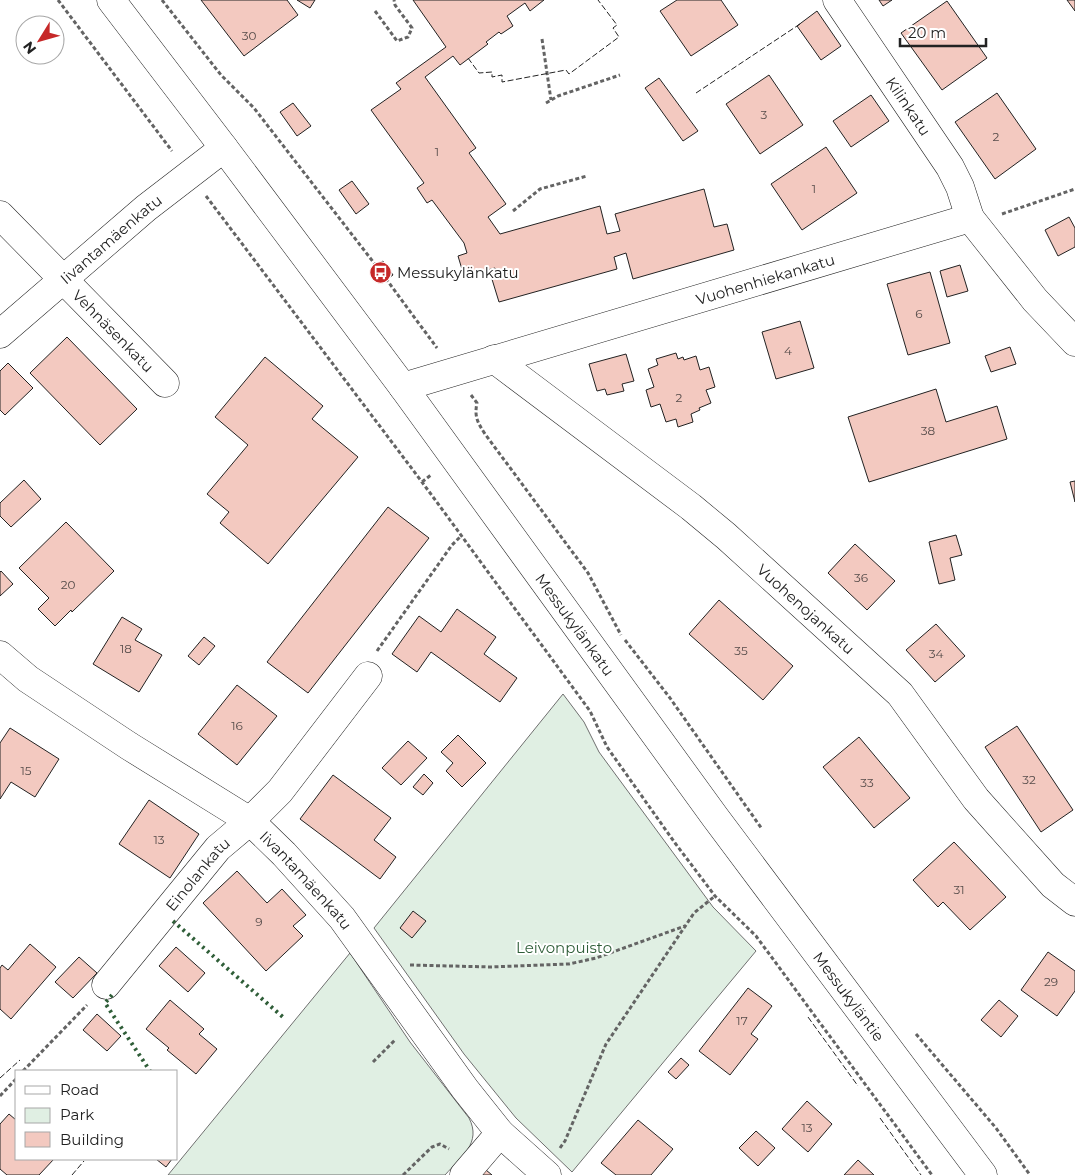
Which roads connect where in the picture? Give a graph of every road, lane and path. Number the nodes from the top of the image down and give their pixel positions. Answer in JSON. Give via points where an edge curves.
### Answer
{"nodes":[{"id":1,"x":58,"y":0,"type":"edge"},
{"id":2,"x":111,"y":0,"type":"edge"},
{"id":3,"x":162,"y":0,"type":"edge"},
{"id":4,"x":394,"y":0,"type":"edge"},
{"id":5,"x":837,"y":0,"type":"edge"},
{"id":6,"x":375,"y":11,"type":"dead end"},
{"id":7,"x":542,"y":39,"type":"dead end"},
{"id":8,"x":620,"y":75,"type":"dead end"},
{"id":9,"x":552,"y":100,"type":"junction"},
{"id":10,"x":546,"y":103,"type":"dead end"},
{"id":11,"x":224,"y":148,"type":"junction"},
{"id":12,"x":190,"y":174,"type":"junction"},
{"id":13,"x":588,"y":176,"type":"dead end"},
{"id":14,"x":1075,"y":189,"type":"edge"},
{"id":15,"x":513,"y":211,"type":"dead end"},
{"id":16,"x":0,"y":216,"type":"edge"},
{"id":17,"x":970,"y":218,"type":"junction"},
{"id":18,"x":63,"y":280,"type":"junction"},
{"id":19,"x":0,"y":334,"type":"edge"},
{"id":20,"x":1075,"y":342,"type":"edge"},
{"id":21,"x":494,"y":359,"type":"junction"},
{"id":22,"x":453,"y":371,"type":"junction"},
{"id":23,"x":165,"y":383,"type":"dead end"},
{"id":24,"x":403,"y":387,"type":"junction"},
{"id":25,"x":461,"y":536,"type":"junction"},
{"id":26,"x":0,"y":655,"type":"edge"},
{"id":27,"x":368,"y":676,"type":"joint"},
{"id":28,"x":715,"y":817,"type":"joint"},
{"id":29,"x":250,"y":821,"type":"junction"},
{"id":30,"x":767,"y":834,"type":"dead end"},
{"id":31,"x":715,"y":896,"type":"junction"},
{"id":32,"x":1075,"y":902,"type":"edge"},
{"id":33,"x":686,"y":926,"type":"junction"},
{"id":34,"x":376,"y":965,"type":"junction"},
{"id":35,"x":106,"y":985,"type":"joint"},
{"id":36,"x":912,"y":1030,"type":"dead end"},
{"id":37,"x":24,"y":1070,"type":"edge"},
{"id":38,"x":15,"y":1080,"type":"edge"},
{"id":39,"x":0,"y":1096,"type":"edge"},
{"id":40,"x":500,"y":1133,"type":"junction"},
{"id":41,"x":467,"y":1172,"type":"edge"},
{"id":42,"x":545,"y":1173,"type":"edge"},
{"id":43,"x":402,"y":1175,"type":"edge"},
{"id":44,"x":932,"y":1175,"type":"edge"},
{"id":45,"x":982,"y":1175,"type":"edge"},
{"id":46,"x":1030,"y":1175,"type":"edge"}],
"edges":[{"from":1,"to":12,"type":"path"},
{"from":2,"to":11,"type":"street","name":"Messukylänkatu"},
{"from":3,"to":22,"type":"path","via":[[221,75],[254,108]]},
{"from":4,"to":6,"type":"path","via":[[412,28],[408,36],[397,40]]},
{"from":5,"to":17,"type":"street","name":"Kilinkatu","via":[[950,167]]},
{"from":7,"to":9,"type":"path"},
{"from":8,"to":9,"type":"path"},
{"from":9,"to":10,"type":"path"},
{"from":11,"to":12,"type":"street","name":"Iivantamäenkatu"},
{"from":11,"to":24,"type":"street","name":"Messukylänkatu"},
{"from":12,"to":18,"type":"street","name":"Iivantamäenkatu"},
{"from":12,"to":25,"type":"path"},
{"from":13,"to":15,"type":"path","via":[[540,189]]},
{"from":14,"to":17,"type":"path","via":[[1004,214]]},
{"from":16,"to":18,"type":"street","name":"Vehnäsenkatu"},
{"from":17,"to":20,"type":"street","via":[[1035,300]]},
{"from":17,"to":21,"type":"street","name":"Vuohenhiekankatu"},
{"from":18,"to":19,"type":"street","name":"Iivantamäenkatu"},
{"from":18,"to":23,"type":"street","name":"Vehnäsenkatu"},
{"from":21,"to":22,"type":"street","name":"Vuohenhiekankatu"},
{"from":21,"to":32,"type":"street","name":"Vuohenojankatu","via":[[719,531],[900,694],[976,799],[1053,885]]},
{"from":22,"to":24,"type":"street","name":"Vuohenhiekankatu"},
{"from":22,"to":30,"type":"path","via":[[477,404],[475,413],[485,434],[588,573],[620,634]]},
{"from":24,"to":28,"type":"street","name":"Messukylänkatu"},
{"from":25,"to":27,"type":"path","via":[[381,643]]},
{"from":25,"to":31,"type":"path","via":[[590,711],[606,747]]},
{"from":26,"to":29,"type":"street","name":"Iivantamäenkatu","via":[[28,679]]},
{"from":27,"to":29,"type":"street","name":"Einolankatu","via":[[280,791]]},
{"from":28,"to":45,"type":"street","name":"Messukyläntie"},
{"from":29,"to":34,"type":"street","name":"Iivantamäenkatu","via":[[342,918]]},
{"from":29,"to":35,"type":"street","name":"Einolankatu","via":[[218,848]]},
{"from":31,"to":33,"type":"path","via":[[694,913]]},
{"from":31,"to":44,"type":"path","via":[[756,936]]},
{"from":33,"to":34,"type":"path","via":[[596,958],[569,964],[490,967]]},
{"from":33,"to":42,"type":"path","via":[[606,1044],[565,1141]]},
{"from":34,"to":40,"type":"street","name":"Iivantamäenkatu"},
{"from":35,"to":37,"type":"path"},
{"from":36,"to":46,"type":"path","via":[[996,1128]]},
{"from":38,"to":39,"type":"path"},
{"from":40,"to":41,"type":"street"},
{"from":40,"to":42,"type":"street","name":"Iivantamäenkatu"},
{"from":41,"to":43,"type":"path","via":[[449,1148],[440,1144],[432,1147]]}]}
